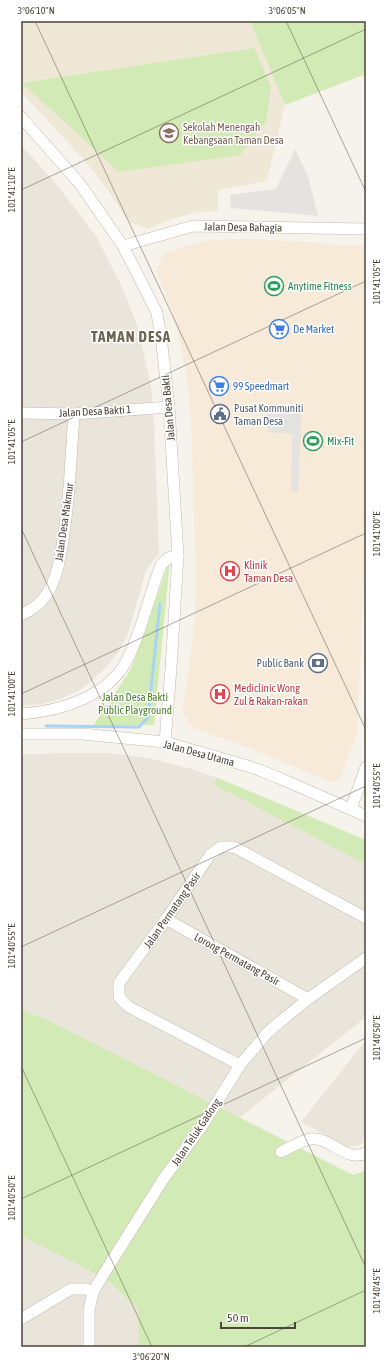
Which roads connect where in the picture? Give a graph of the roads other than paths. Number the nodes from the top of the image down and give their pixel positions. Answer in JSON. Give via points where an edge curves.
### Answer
{"nodes":[{"id":1,"x":21,"y":117,"type":"edge"},
{"id":2,"x":366,"y":229,"type":"edge"},
{"id":3,"x":123,"y":246,"type":"junction"},
{"id":4,"x":170,"y":407,"type":"junction"},
{"id":5,"x":21,"y":413,"type":"edge"},
{"id":6,"x":74,"y":414,"type":"junction"},
{"id":7,"x":178,"y":556,"type":"junction"},
{"id":8,"x":21,"y":615,"type":"edge"},
{"id":9,"x":21,"y":714,"type":"edge"},
{"id":10,"x":21,"y":734,"type":"edge"},
{"id":11,"x":165,"y":742,"type":"junction"},
{"id":12,"x":366,"y":767,"type":"edge"},
{"id":13,"x":351,"y":809,"type":"junction"},
{"id":14,"x":366,"y":816,"type":"edge"},
{"id":15,"x":366,"y":918,"type":"edge"},
{"id":16,"x":166,"y":919,"type":"junction"},
{"id":17,"x":366,"y":958,"type":"edge"},
{"id":18,"x":308,"y":999,"type":"junction"},
{"id":19,"x":240,"y":1065,"type":"junction"},
{"id":20,"x":281,"y":1152,"type":"dead end"},
{"id":21,"x":366,"y":1153,"type":"edge"},
{"id":22,"x":94,"y":1292,"type":"junction"},
{"id":23,"x":21,"y":1319,"type":"edge"},
{"id":24,"x":89,"y":1347,"type":"edge"}],
"edges":[{"from":1,"to":3,"type":"street","name":"Jalan Desa Bakti","via":[[80,184]]},
{"from":2,"to":3,"type":"street","name":"Jalan Desa Bahagia","via":[[193,226]]},
{"from":3,"to":4,"type":"street","name":"Jalan Desa Bakti","via":[[157,313]]},
{"from":4,"to":6,"type":"street","name":"Jalan Desa Bakti 1"},
{"from":4,"to":7,"type":"street","name":"Jalan Desa Bakti"},
{"from":5,"to":6,"type":"street","name":"Jalan Desa Bakti 1"},
{"from":6,"to":8,"type":"street","name":"Jalan Desa Makmur","via":[[68,506],[54,579],[38,606]]},
{"from":7,"to":9,"type":"street","via":[[168,558],[160,566],[129,656],[116,676],[101,690],[82,699],[42,712]]},
{"from":7,"to":11,"type":"street","name":"Jalan Desa Bakti"},
{"from":10,"to":11,"type":"street","name":"Jalan Desa Utama","via":[[82,734]]},
{"from":11,"to":13,"type":"street","name":"Jalan Desa Utama","via":[[251,767]]},
{"from":12,"to":13,"type":"street"},
{"from":13,"to":14,"type":"street","name":"Jalan Desa Utama"},
{"from":15,"to":16,"type":"street","name":"Jalan Permatang Pasir","via":[[234,847],[221,847],[210,855]]},
{"from":16,"to":18,"type":"street","name":"Lorong Permatang Pasir"},
{"from":16,"to":19,"type":"street","name":"Jalan Permatang Pasir","via":[[118,983],[119,997],[129,1007]]},
{"from":17,"to":18,"type":"street","name":"Jalan Teluk Gadong"},
{"from":18,"to":19,"type":"street","name":"Jalan Teluk Gadong","via":[[267,1033]]},
{"from":19,"to":22,"type":"street","name":"Jalan Teluk Gadong","via":[[202,1126],[164,1178]]},
{"from":20,"to":21,"type":"street","via":[[309,1139],[320,1139],[350,1155]]},
{"from":22,"to":23,"type":"street","via":[[71,1289]]},
{"from":22,"to":24,"type":"street","name":"Jalan Teluk Gadong","via":[[89,1310]]}]}
